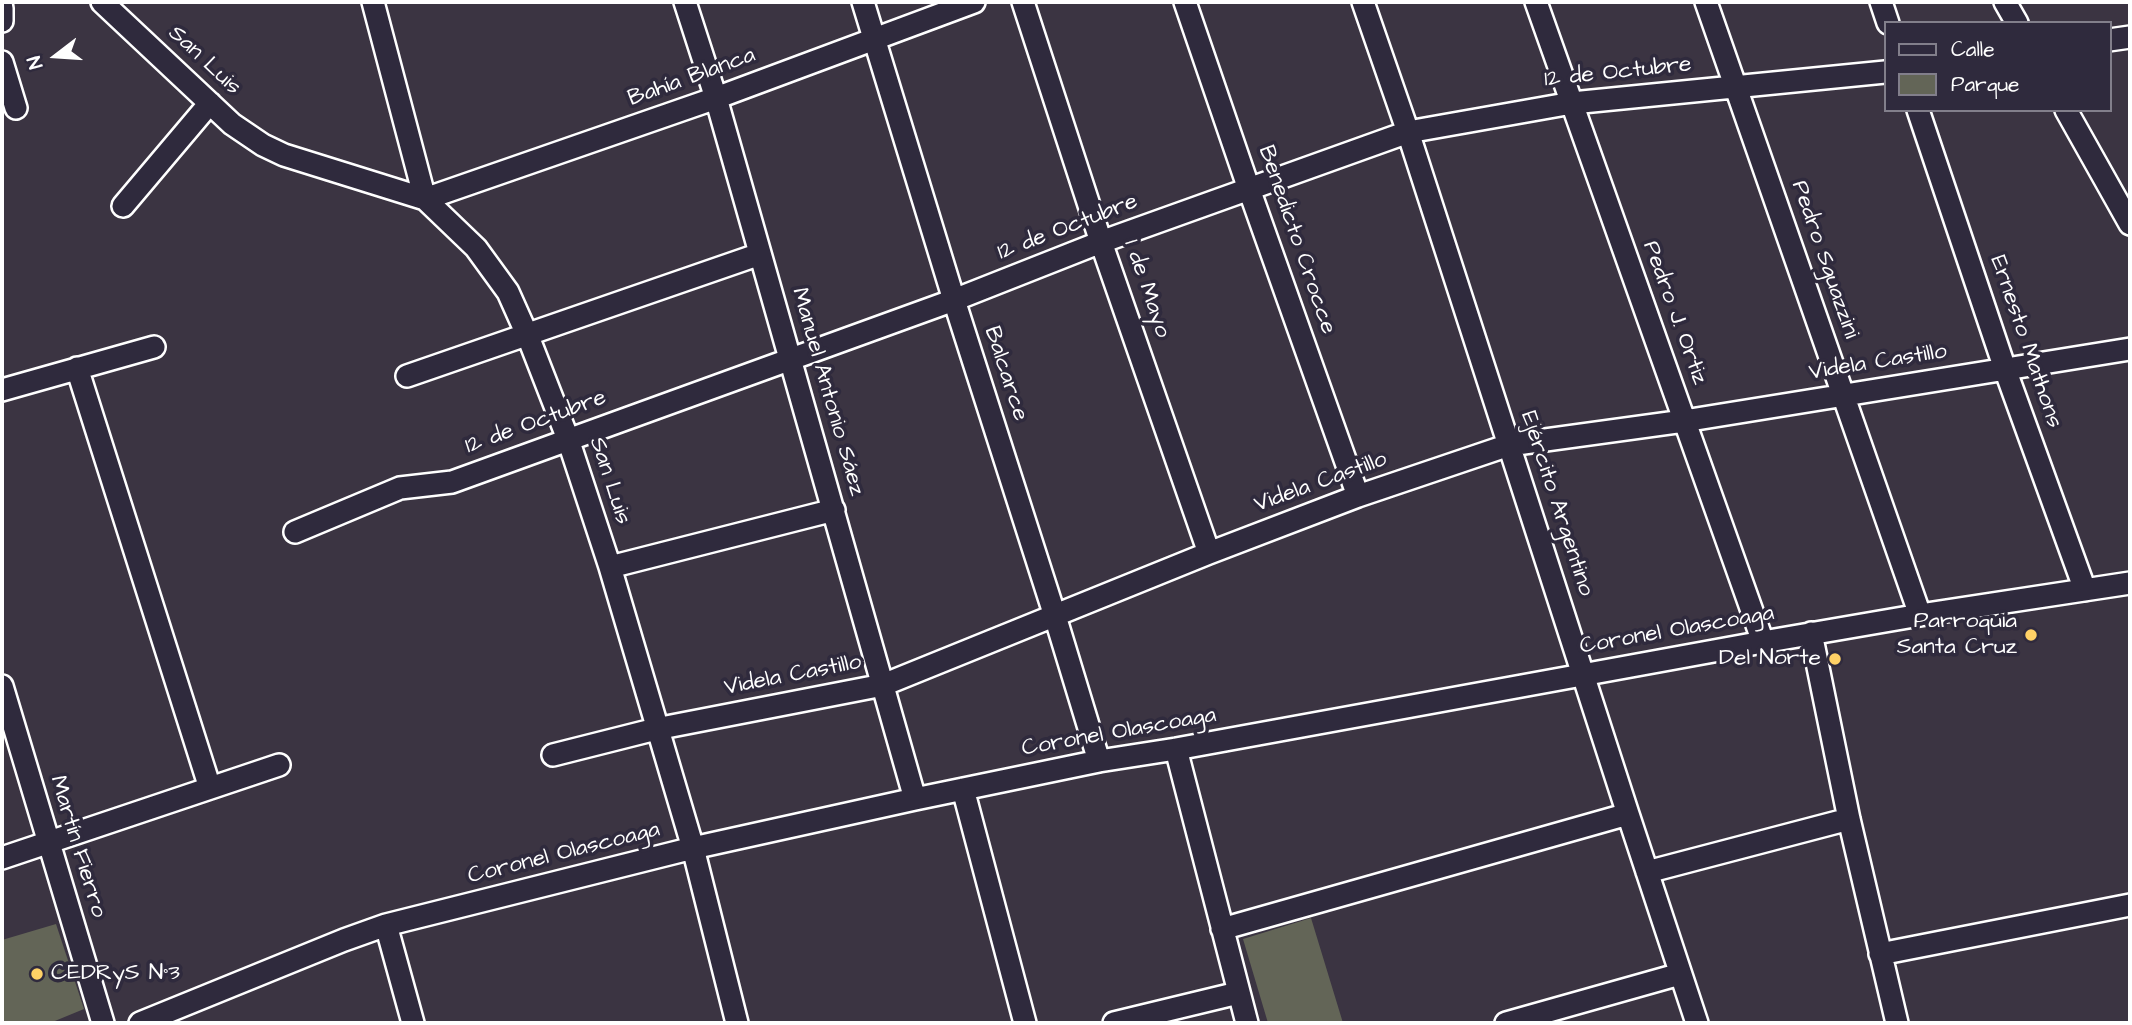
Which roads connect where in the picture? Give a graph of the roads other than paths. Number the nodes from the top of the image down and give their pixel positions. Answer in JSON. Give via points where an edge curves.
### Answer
{"nodes":[{"id":1,"x":102,"y":2,"type":"edge"},
{"id":2,"x":373,"y":2,"type":"edge"},
{"id":3,"x":685,"y":2,"type":"edge"},
{"id":4,"x":863,"y":2,"type":"edge"},
{"id":5,"x":974,"y":2,"type":"edge"},
{"id":6,"x":1023,"y":2,"type":"edge"},
{"id":7,"x":1185,"y":2,"type":"edge"},
{"id":8,"x":1363,"y":2,"type":"edge"},
{"id":9,"x":1536,"y":2,"type":"edge"},
{"id":10,"x":1706,"y":2,"type":"edge"},
{"id":11,"x":1881,"y":2,"type":"edge"},
{"id":12,"x":2005,"y":2,"type":"edge"},
{"id":13,"x":2,"y":8,"type":"edge"},
{"id":14,"x":2,"y":21,"type":"edge"},
{"id":15,"x":1887,"y":21,"type":"edge"},
{"id":16,"x":2016,"y":21,"type":"edge"},
{"id":17,"x":2130,"y":37,"type":"edge"},
{"id":18,"x":874,"y":39,"type":"junction"},
{"id":19,"x":2111,"y":40,"type":"edge"},
{"id":20,"x":2,"y":62,"type":"edge"},
{"id":21,"x":1884,"y":72,"type":"edge"},
{"id":22,"x":1735,"y":87,"type":"junction"},
{"id":23,"x":716,"y":98,"type":"junction"},
{"id":24,"x":209,"y":103,"type":"junction"},
{"id":25,"x":1572,"y":103,"type":"junction"},
{"id":26,"x":16,"y":108,"type":"dead end"},
{"id":27,"x":1919,"y":112,"type":"edge"},
{"id":28,"x":2067,"y":112,"type":"edge"},
{"id":29,"x":1408,"y":132,"type":"junction"},
{"id":30,"x":1249,"y":189,"type":"junction"},
{"id":31,"x":425,"y":199,"type":"junction"},
{"id":32,"x":123,"y":206,"type":"dead end"},
{"id":33,"x":2130,"y":224,"type":"edge"},
{"id":34,"x":1101,"y":242,"type":"junction"},
{"id":35,"x":760,"y":254,"type":"junction"},
{"id":36,"x":954,"y":300,"type":"junction"},
{"id":37,"x":527,"y":334,"type":"junction"},
{"id":38,"x":155,"y":347,"type":"dead end"},
{"id":39,"x":2130,"y":349,"type":"edge"},
{"id":40,"x":789,"y":359,"type":"junction"},
{"id":41,"x":77,"y":368,"type":"junction"},
{"id":42,"x":2005,"y":369,"type":"junction"},
{"id":43,"x":407,"y":376,"type":"dead end"},
{"id":44,"x":2,"y":390,"type":"edge"},
{"id":45,"x":1843,"y":394,"type":"junction"},
{"id":46,"x":1684,"y":421,"type":"junction"},
{"id":47,"x":568,"y":439,"type":"junction"},
{"id":48,"x":1509,"y":445,"type":"junction"},
{"id":49,"x":1358,"y":496,"type":"junction"},
{"id":50,"x":834,"y":510,"type":"junction"},
{"id":51,"x":295,"y":533,"type":"dead end"},
{"id":52,"x":1209,"y":553,"type":"junction"},
{"id":53,"x":610,"y":567,"type":"junction"},
{"id":54,"x":2130,"y":583,"type":"edge"},
{"id":55,"x":2085,"y":590,"type":"junction"},
{"id":56,"x":1920,"y":615,"type":"junction"},
{"id":57,"x":1055,"y":616,"type":"junction"},
{"id":58,"x":1811,"y":633,"type":"junction"},
{"id":59,"x":1763,"y":642,"type":"junction"},
{"id":60,"x":1584,"y":674,"type":"junction"},
{"id":61,"x":883,"y":685,"type":"junction"},
{"id":62,"x":2,"y":686,"type":"edge"},
{"id":63,"x":656,"y":729,"type":"junction"},
{"id":64,"x":1176,"y":749,"type":"junction"},
{"id":65,"x":553,"y":755,"type":"dead end"},
{"id":66,"x":1099,"y":761,"type":"junction"},
{"id":67,"x":279,"y":765,"type":"dead end"},
{"id":68,"x":211,"y":788,"type":"junction"},
{"id":69,"x":963,"y":789,"type":"junction"},
{"id":70,"x":915,"y":799,"type":"junction"},
{"id":71,"x":1628,"y":814,"type":"junction"},
{"id":72,"x":1849,"y":819,"type":"junction"},
{"id":73,"x":47,"y":843,"type":"junction"},
{"id":74,"x":693,"y":848,"type":"junction"},
{"id":75,"x":2,"y":858,"type":"edge"},
{"id":76,"x":1647,"y":873,"type":"junction"},
{"id":77,"x":2130,"y":905,"type":"edge"},
{"id":78,"x":386,"y":925,"type":"junction"},
{"id":79,"x":1222,"y":929,"type":"junction"},
{"id":80,"x":1880,"y":954,"type":"junction"},
{"id":81,"x":1680,"y":974,"type":"junction"},
{"id":82,"x":1238,"y":993,"type":"junction"},
{"id":83,"x":103,"y":1023,"type":"edge"},
{"id":84,"x":140,"y":1023,"type":"edge"},
{"id":85,"x":413,"y":1023,"type":"edge"},
{"id":86,"x":737,"y":1023,"type":"edge"},
{"id":87,"x":1025,"y":1023,"type":"edge"},
{"id":88,"x":1114,"y":1023,"type":"edge"},
{"id":89,"x":1247,"y":1023,"type":"edge"},
{"id":90,"x":1506,"y":1023,"type":"edge"},
{"id":91,"x":1697,"y":1023,"type":"edge"},
{"id":92,"x":1897,"y":1023,"type":"edge"}],
"edges":[{"from":1,"to":24,"type":"street","name":"San Luis"},
{"from":2,"to":31,"type":"street"},
{"from":3,"to":23,"type":"street","name":"Manuel Antonio Sáez"},
{"from":4,"to":18,"type":"street","name":"Balcarce"},
{"from":5,"to":18,"type":"street","name":"Bahía Blanca"},
{"from":6,"to":34,"type":"street","name":"1 de Mayo"},
{"from":7,"to":30,"type":"street","name":"Benedicto Crocce"},
{"from":8,"to":29,"type":"street","name":"Ejército Argentino"},
{"from":9,"to":25,"type":"street","name":"Pedro J. Ortiz"},
{"from":10,"to":22,"type":"street","name":"Pedro Sguazzini"},
{"from":11,"to":15,"type":"street"},
{"from":12,"to":16,"type":"street"},
{"from":13,"to":14,"type":"street"},
{"from":17,"to":19,"type":"street"},
{"from":18,"to":23,"type":"street","name":"Bahía Blanca"},
{"from":18,"to":36,"type":"street","name":"Balcarce"},
{"from":20,"to":26,"type":"street"},
{"from":21,"to":22,"type":"street","name":"12 de Octubre"},
{"from":22,"to":25,"type":"street","name":"12 de Octubre"},
{"from":22,"to":45,"type":"street","name":"Pedro Sguazzini"},
{"from":23,"to":31,"type":"street","name":"Bahía Blanca"},
{"from":23,"to":35,"type":"street","name":"Manuel Antonio Sáez"},
{"from":24,"to":31,"type":"street","name":"San Luis","via":[[232,124],[284,155]]},
{"from":24,"to":32,"type":"street"},
{"from":25,"to":29,"type":"street","name":"12 de Octubre"},
{"from":25,"to":46,"type":"street","name":"Pedro J. Ortiz"},
{"from":27,"to":42,"type":"street","name":"Ernesto Mathons"},
{"from":28,"to":33,"type":"street"},
{"from":29,"to":30,"type":"street","name":"12 de Octubre"},
{"from":29,"to":48,"type":"street","name":"Ejército Argentino"},
{"from":30,"to":34,"type":"street","name":"12 de Octubre"},
{"from":30,"to":49,"type":"street","name":"Benedicto Crocce"},
{"from":31,"to":37,"type":"street","name":"San Luis","via":[[476,248],[508,292]]},
{"from":34,"to":36,"type":"street","name":"12 de Octubre"},
{"from":34,"to":52,"type":"street","name":"1 de Mayo"},
{"from":35,"to":37,"type":"street"},
{"from":35,"to":40,"type":"street","name":"Manuel Antonio Sáez"},
{"from":36,"to":40,"type":"street","name":"12 de Octubre"},
{"from":36,"to":57,"type":"street","name":"Balcarce"},
{"from":37,"to":43,"type":"street"},
{"from":37,"to":47,"type":"street","name":"San Luis"},
{"from":38,"to":41,"type":"street"},
{"from":39,"to":42,"type":"street","name":"Videla Castillo"},
{"from":40,"to":47,"type":"street","name":"12 de Octubre"},
{"from":40,"to":50,"type":"street","name":"Manuel Antonio Sáez"},
{"from":41,"to":44,"type":"street"},
{"from":41,"to":68,"type":"street"},
{"from":42,"to":45,"type":"street","name":"Videla Castillo"},
{"from":42,"to":55,"type":"street","name":"Ernesto Mathons"},
{"from":45,"to":46,"type":"street","name":"Videla Castillo"},
{"from":45,"to":56,"type":"street","name":"Pedro Sguazzini"},
{"from":46,"to":48,"type":"street","name":"Videla Castillo"},
{"from":46,"to":59,"type":"street","name":"Pedro J. Ortiz"},
{"from":47,"to":51,"type":"street","name":"12 de Octubre","via":[[452,482],[400,488]]},
{"from":47,"to":53,"type":"street","name":"San Luis"},
{"from":48,"to":49,"type":"street","name":"Videla Castillo"},
{"from":48,"to":60,"type":"street","name":"Ejército Argentino"},
{"from":49,"to":52,"type":"street","name":"Videla Castillo"},
{"from":50,"to":53,"type":"street"},
{"from":50,"to":61,"type":"street","name":"Manuel Antonio Sáez"},
{"from":52,"to":57,"type":"street","name":"Videla Castillo"},
{"from":53,"to":63,"type":"street","name":"San Luis"},
{"from":54,"to":55,"type":"street","name":"Coronel Olascoaga"},
{"from":55,"to":56,"type":"street","name":"Coronel Olascoaga"},
{"from":56,"to":58,"type":"street","name":"Coronel Olascoaga"},
{"from":57,"to":61,"type":"street","name":"Videla Castillo"},
{"from":57,"to":66,"type":"street","name":"Balcarce"},
{"from":58,"to":59,"type":"street","name":"Coronel Olascoaga"},
{"from":58,"to":72,"type":"street"},
{"from":59,"to":60,"type":"street","name":"Coronel Olascoaga"},
{"from":60,"to":64,"type":"street","name":"Coronel Olascoaga"},
{"from":60,"to":71,"type":"street","name":"Ejército Argentino"},
{"from":61,"to":63,"type":"street","name":"Videla Castillo"},
{"from":61,"to":70,"type":"street","name":"Manuel Antonio Sáez"},
{"from":62,"to":73,"type":"street","name":"Martín Fierro"},
{"from":63,"to":65,"type":"street","name":"Videla Castillo"},
{"from":63,"to":74,"type":"street","name":"San Luis"},
{"from":64,"to":66,"type":"street","name":"Coronel Olascoaga"},
{"from":64,"to":79,"type":"street"},
{"from":66,"to":69,"type":"street","name":"Coronel Olascoaga"},
{"from":67,"to":68,"type":"street"},
{"from":68,"to":73,"type":"street"},
{"from":69,"to":70,"type":"street","name":"Coronel Olascoaga"},
{"from":69,"to":87,"type":"street"},
{"from":70,"to":74,"type":"street","name":"Coronel Olascoaga"},
{"from":71,"to":76,"type":"street","name":"Ejército Argentino"},
{"from":71,"to":79,"type":"street"},
{"from":72,"to":76,"type":"street"},
{"from":72,"to":80,"type":"street"},
{"from":73,"to":75,"type":"street"},
{"from":73,"to":83,"type":"street","name":"Martín Fierro"},
{"from":74,"to":78,"type":"street","name":"Coronel Olascoaga"},
{"from":74,"to":86,"type":"street","name":"San Luis"},
{"from":76,"to":81,"type":"street","name":"Ejército Argentino"},
{"from":77,"to":80,"type":"street"},
{"from":78,"to":84,"type":"street","name":"Coronel Olascoaga"},
{"from":78,"to":85,"type":"street"},
{"from":79,"to":82,"type":"street"},
{"from":80,"to":92,"type":"street"},
{"from":81,"to":90,"type":"street"},
{"from":81,"to":91,"type":"street","name":"Ejército Argentino"},
{"from":82,"to":88,"type":"street"},
{"from":82,"to":89,"type":"street"}]}
